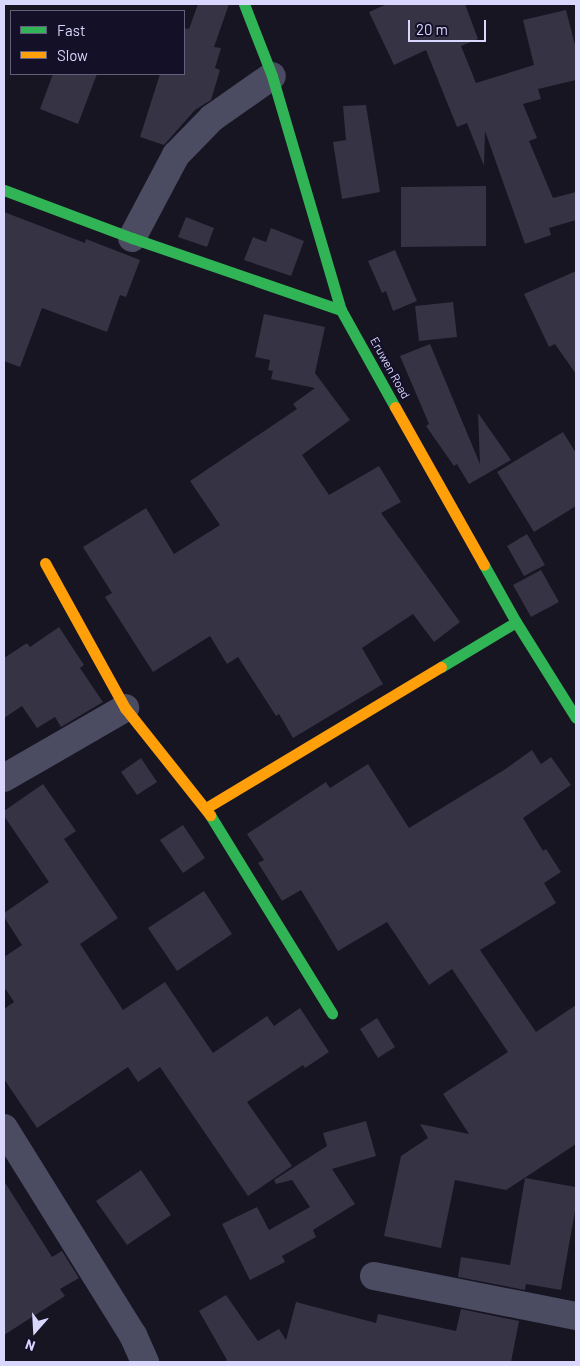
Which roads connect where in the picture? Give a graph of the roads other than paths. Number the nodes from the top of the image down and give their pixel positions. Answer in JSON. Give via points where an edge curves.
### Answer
{"nodes":[{"id":1,"x":244,"y":4,"type":"edge"},
{"id":2,"x":272,"y":76,"type":"junction"},
{"id":3,"x":4,"y":190,"type":"edge"},
{"id":4,"x":132,"y":238,"type":"junction"},
{"id":5,"x":341,"y":310,"type":"junction"},
{"id":6,"x":45,"y":563,"type":"dead end"},
{"id":7,"x":516,"y":622,"type":"junction"},
{"id":8,"x":125,"y":708,"type":"junction"},
{"id":9,"x":576,"y":718,"type":"edge"},
{"id":10,"x":4,"y":778,"type":"edge"},
{"id":11,"x":206,"y":808,"type":"junction"},
{"id":12,"x":332,"y":1013,"type":"dead end"},
{"id":13,"x":4,"y":1128,"type":"edge"},
{"id":14,"x":374,"y":1276,"type":"dead end"},
{"id":15,"x":576,"y":1316,"type":"edge"},
{"id":16,"x":145,"y":1362,"type":"edge"}],
"edges":[{"from":1,"to":2,"type":"street","name":"Eruwen Road"},
{"from":2,"to":4,"type":"street","via":[[212,118],[176,155]]},
{"from":2,"to":5,"type":"street","name":"Eruwen Road"},
{"from":3,"to":4,"type":"street"},
{"from":4,"to":5,"type":"street"},
{"from":5,"to":7,"type":"street","name":"Eruwen Road"},
{"from":6,"to":8,"type":"street"},
{"from":7,"to":9,"type":"street","name":"Eruwen Road"},
{"from":7,"to":11,"type":"street"},
{"from":8,"to":10,"type":"street"},
{"from":8,"to":11,"type":"street"},
{"from":11,"to":12,"type":"street"},
{"from":13,"to":16,"type":"street","via":[[133,1335]]},
{"from":14,"to":15,"type":"street"}]}
